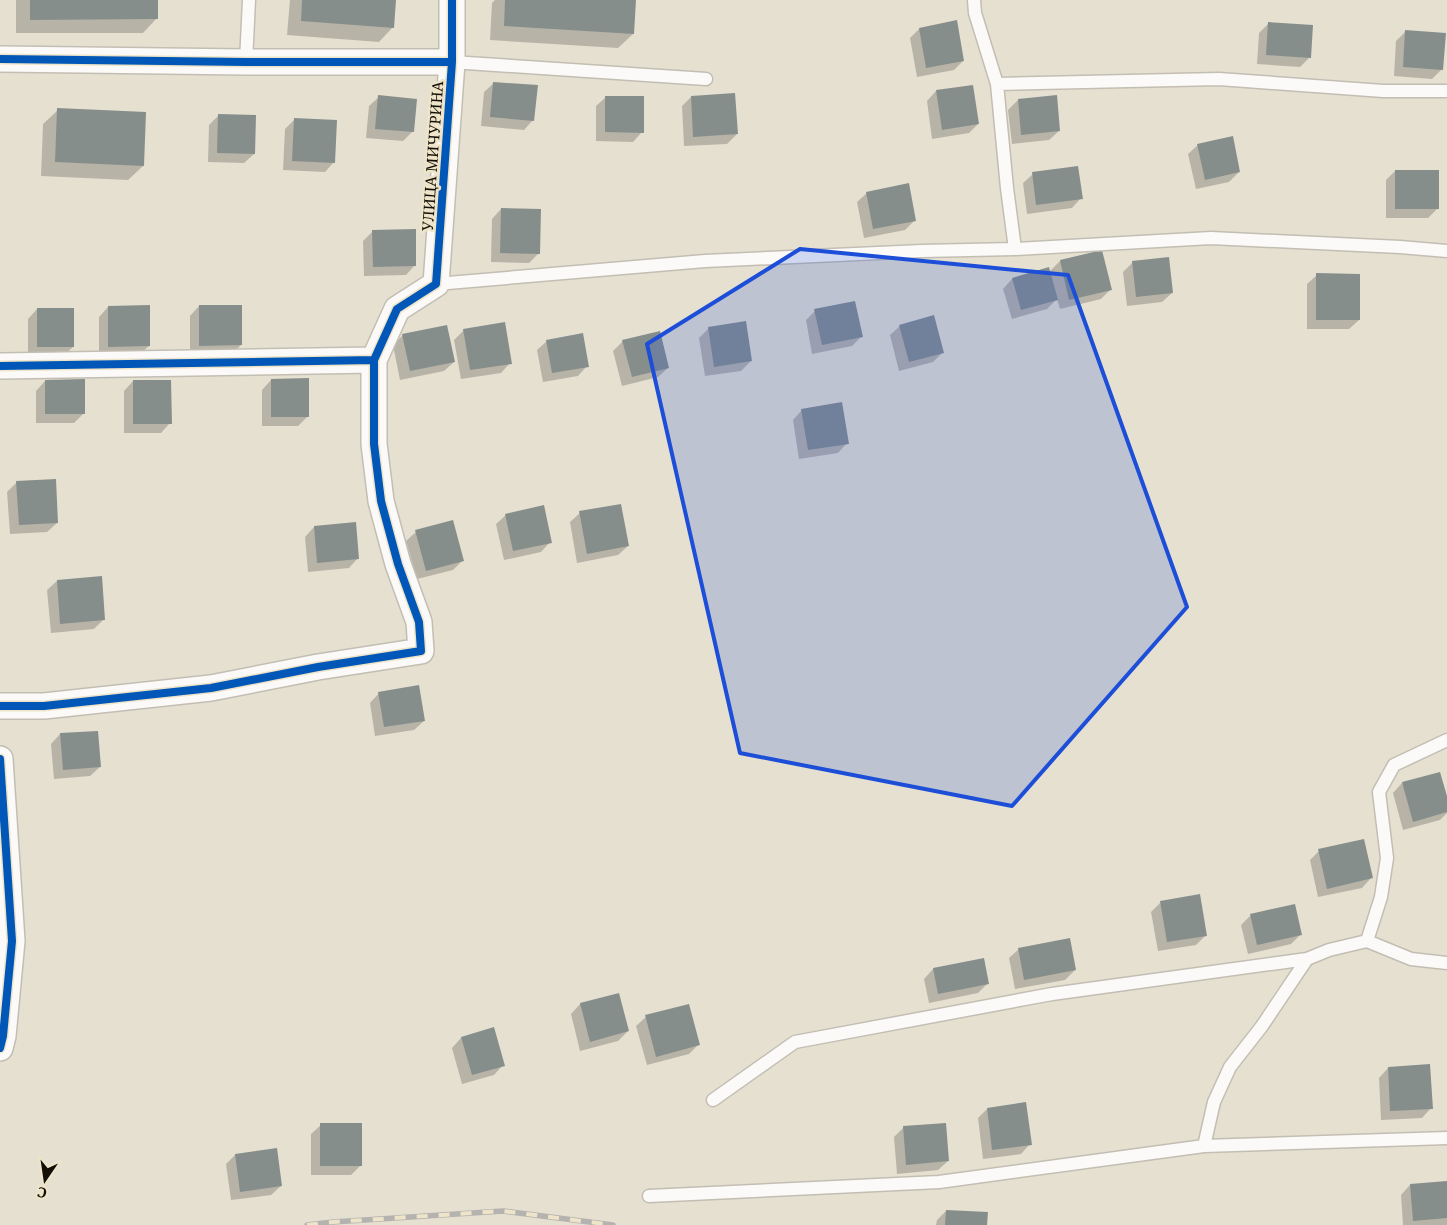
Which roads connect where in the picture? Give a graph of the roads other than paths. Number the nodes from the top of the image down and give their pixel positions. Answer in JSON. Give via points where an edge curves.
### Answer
{"nodes":[{"id":1,"x":249,"y":0,"type":"edge"},
{"id":2,"x":452,"y":0,"type":"edge"},
{"id":3,"x":974,"y":0,"type":"edge"},
{"id":4,"x":0,"y":59,"type":"edge"},
{"id":5,"x":246,"y":62,"type":"junction"},
{"id":6,"x":452,"y":62,"type":"junction"},
{"id":7,"x":706,"y":79,"type":"dead end"},
{"id":8,"x":997,"y":84,"type":"junction"},
{"id":9,"x":1447,"y":91,"type":"edge"},
{"id":10,"x":1015,"y":249,"type":"junction"},
{"id":11,"x":1447,"y":251,"type":"edge"},
{"id":12,"x":436,"y":284,"type":"junction"},
{"id":13,"x":374,"y":360,"type":"junction"},
{"id":14,"x":0,"y":366,"type":"edge"},
{"id":15,"x":0,"y":706,"type":"edge"},
{"id":16,"x":1447,"y":740,"type":"edge"},
{"id":17,"x":0,"y":759,"type":"edge"},
{"id":18,"x":1367,"y":941,"type":"junction"},
{"id":19,"x":1307,"y":959,"type":"junction"},
{"id":20,"x":1447,"y":963,"type":"edge"},
{"id":21,"x":0,"y":1048,"type":"edge"},
{"id":22,"x":713,"y":1100,"type":"dead end"},
{"id":23,"x":1447,"y":1138,"type":"edge"},
{"id":24,"x":1204,"y":1146,"type":"junction"},
{"id":25,"x":649,"y":1196,"type":"dead end"}],
"edges":[{"from":1,"to":5,"type":"lane"},
{"from":2,"to":6,"type":"street","name":"УЛИЦА МИЧУРИНА"},
{"from":3,"to":8,"type":"lane"},
{"from":4,"to":5,"type":"street"},
{"from":5,"to":6,"type":"street"},
{"from":6,"to":7,"type":"lane"},
{"from":6,"to":12,"type":"street","name":"УЛИЦА МИЧУРИНА"},
{"from":8,"to":9,"type":"lane","via":[[1219,79],[1383,91]]},
{"from":8,"to":10,"type":"lane"},
{"from":10,"to":11,"type":"lane","via":[[1211,238]]},
{"from":10,"to":12,"type":"lane","via":[[705,261]]},
{"from":12,"to":13,"type":"street","via":[[398,309]]},
{"from":13,"to":14,"type":"street"},
{"from":13,"to":15,"type":"street","via":[[374,444],[381,501],[398,564],[419,622],[421,650],[211,688],[44,706]]},
{"from":16,"to":18,"type":"lane","via":[[1394,765],[1379,792],[1387,858],[1381,897]]},
{"from":17,"to":21,"type":"street","via":[[12,941]]},
{"from":18,"to":19,"type":"lane"},
{"from":18,"to":20,"type":"lane","via":[[1412,959]]},
{"from":19,"to":22,"type":"lane","via":[[1052,994],[795,1042]]},
{"from":19,"to":24,"type":"lane","via":[[1230,1067],[1214,1102]]},
{"from":23,"to":24,"type":"lane"},
{"from":24,"to":25,"type":"lane","via":[[939,1182]]}]}
